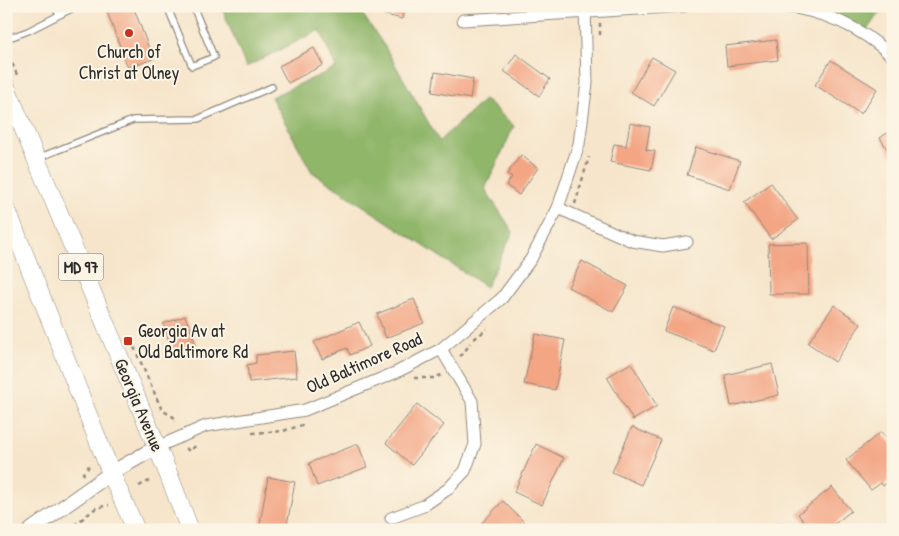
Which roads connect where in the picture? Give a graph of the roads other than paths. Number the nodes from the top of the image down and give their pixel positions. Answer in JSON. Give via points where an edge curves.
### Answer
{"nodes":[{"id":1,"x":55,"y":6,"type":"edge"},
{"id":2,"x":77,"y":6,"type":"edge"},
{"id":3,"x":167,"y":6,"type":"edge"},
{"id":4,"x":192,"y":6,"type":"edge"},
{"id":5,"x":685,"y":6,"type":"edge"},
{"id":6,"x":779,"y":6,"type":"edge"},
{"id":7,"x":585,"y":9,"type":"edge"},
{"id":8,"x":59,"y":15,"type":"junction"},
{"id":9,"x":463,"y":20,"type":"dead end"},
{"id":10,"x":6,"y":39,"type":"edge"},
{"id":11,"x":893,"y":57,"type":"edge"},
{"id":12,"x":6,"y":87,"type":"edge"},
{"id":13,"x":272,"y":87,"type":"dead end"},
{"id":14,"x":36,"y":158,"type":"junction"},
{"id":15,"x":6,"y":208,"type":"edge"},
{"id":16,"x":558,"y":208,"type":"junction"},
{"id":17,"x":687,"y":242,"type":"dead end"},
{"id":18,"x":441,"y":349,"type":"junction"},
{"id":19,"x":156,"y":447,"type":"junction"},
{"id":20,"x":111,"y":472,"type":"junction"},
{"id":21,"x":391,"y":518,"type":"dead end"},
{"id":22,"x":31,"y":530,"type":"edge"},
{"id":23,"x":136,"y":530,"type":"edge"},
{"id":24,"x":190,"y":530,"type":"edge"}],
"edges":[{"from":1,"to":8,"type":"lane"},
{"from":2,"to":8,"type":"lane"},
{"from":3,"to":4,"type":"lane","via":[[192,66],[214,57]]},
{"from":5,"to":7,"type":"street"},
{"from":6,"to":11,"type":"street","via":[[825,14],[874,40]]},
{"from":7,"to":9,"type":"street"},
{"from":7,"to":16,"type":"street","name":"Old Baltimore Road","via":[[587,83],[579,144]]},
{"from":8,"to":10,"type":"lane"},
{"from":12,"to":14,"type":"main road","name":"Georgia Avenue","number":"MD 97"},
{"from":13,"to":14,"type":"lane","via":[[198,119],[134,120]]},
{"from":14,"to":19,"type":"main road","name":"Georgia Avenue","number":"MD 97"},
{"from":15,"to":20,"type":"main road","number":"MD 97"},
{"from":16,"to":17,"type":"street","via":[[632,241],[663,246]]},
{"from":16,"to":18,"type":"street","name":"Old Baltimore Road","via":[[531,260],[502,298]]},
{"from":18,"to":19,"type":"street","name":"Old Baltimore Road","via":[[397,372],[306,410],[206,426]]},
{"from":18,"to":21,"type":"street","via":[[472,402],[475,444],[465,471],[448,489],[422,506]]},
{"from":19,"to":20,"type":"street","name":"Old Baltimore Road"},
{"from":19,"to":24,"type":"main road","name":"Georgia Avenue","number":"MD 97"},
{"from":20,"to":22,"type":"street","name":"Old Baltimore Road"},
{"from":20,"to":23,"type":"main road","number":"MD 97"}]}
